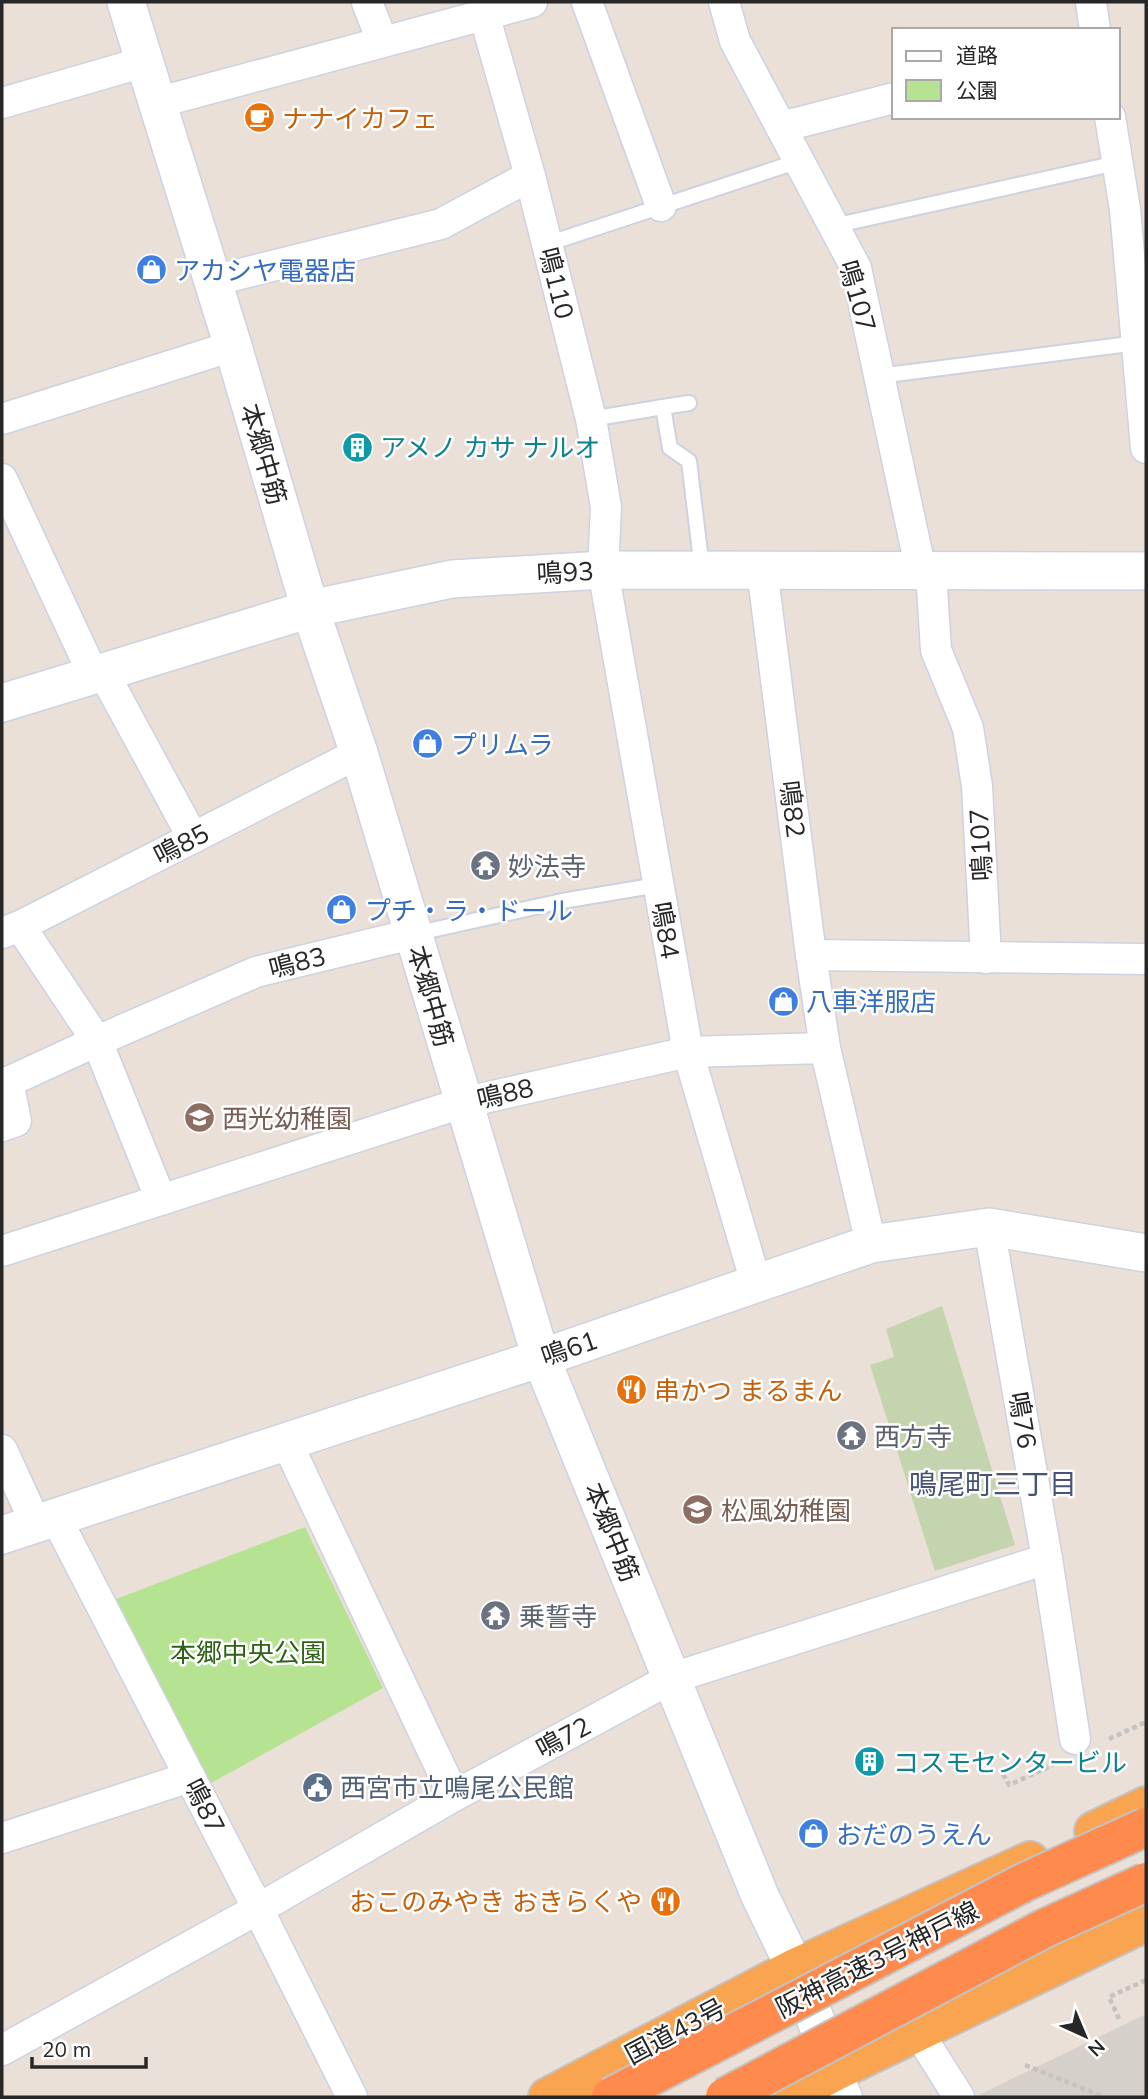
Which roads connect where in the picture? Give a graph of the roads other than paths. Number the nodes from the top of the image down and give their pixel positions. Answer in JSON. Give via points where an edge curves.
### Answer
{"nodes":[{"id":1,"x":126,"y":2,"type":"edge"},
{"id":2,"x":367,"y":2,"type":"edge"},
{"id":3,"x":532,"y":2,"type":"edge"},
{"id":4,"x":587,"y":2,"type":"edge"},
{"id":5,"x":724,"y":2,"type":"edge"},
{"id":6,"x":1091,"y":2,"type":"edge"},
{"id":7,"x":481,"y":8,"type":"edge"},
{"id":8,"x":1095,"y":28,"type":"edge"},
{"id":9,"x":382,"y":41,"type":"junction"},
{"id":10,"x":144,"y":62,"type":"junction"},
{"id":11,"x":892,"y":99,"type":"edge"},
{"id":12,"x":2,"y":103,"type":"edge"},
{"id":13,"x":156,"y":103,"type":"junction"},
{"id":14,"x":1110,"y":119,"type":"edge"},
{"id":15,"x":781,"y":127,"type":"junction"},
{"id":16,"x":799,"y":162,"type":"junction"},
{"id":17,"x":1117,"y":163,"type":"junction"},
{"id":18,"x":530,"y":176,"type":"junction"},
{"id":19,"x":661,"y":206,"type":"junction"},
{"id":20,"x":833,"y":226,"type":"junction"},
{"id":21,"x":547,"y":244,"type":"junction"},
{"id":22,"x":212,"y":281,"type":"junction"},
{"id":23,"x":1137,"y":343,"type":"junction"},
{"id":24,"x":233,"y":346,"type":"junction"},
{"id":25,"x":879,"y":376,"type":"junction"},
{"id":26,"x":689,"y":403,"type":"dead end"},
{"id":27,"x":663,"y":407,"type":"junction"},
{"id":28,"x":2,"y":419,"type":"edge"},
{"id":29,"x":591,"y":419,"type":"junction"},
{"id":30,"x":1146,"y":448,"type":"edge"},
{"id":31,"x":2,"y":479,"type":"edge"},
{"id":32,"x":702,"y":569,"type":"junction"},
{"id":33,"x":762,"y":569,"type":"junction"},
{"id":34,"x":603,"y":570,"type":"junction"},
{"id":35,"x":926,"y":571,"type":"junction"},
{"id":36,"x":1146,"y":571,"type":"edge"},
{"id":37,"x":310,"y":609,"type":"junction"},
{"id":38,"x":98,"y":673,"type":"junction"},
{"id":39,"x":2,"y":703,"type":"edge"},
{"id":40,"x":359,"y":753,"type":"junction"},
{"id":41,"x":193,"y":838,"type":"junction"},
{"id":42,"x":659,"y":885,"type":"junction"},
{"id":43,"x":11,"y":930,"type":"edge"},
{"id":44,"x":412,"y":934,"type":"junction"},
{"id":45,"x":811,"y":955,"type":"junction"},
{"id":46,"x":986,"y":958,"type":"junction"},
{"id":47,"x":1146,"y":959,"type":"edge"},
{"id":48,"x":97,"y":1041,"type":"junction"},
{"id":49,"x":825,"y":1048,"type":"junction"},
{"id":50,"x":688,"y":1052,"type":"junction"},
{"id":51,"x":463,"y":1103,"type":"junction"},
{"id":52,"x":2,"y":1126,"type":"edge"},
{"id":53,"x":161,"y":1200,"type":"junction"},
{"id":54,"x":989,"y":1227,"type":"junction"},
{"id":55,"x":871,"y":1244,"type":"junction"},
{"id":56,"x":2,"y":1251,"type":"edge"},
{"id":57,"x":1146,"y":1252,"type":"edge"},
{"id":58,"x":756,"y":1283,"type":"junction"},
{"id":59,"x":541,"y":1358,"type":"junction"},
{"id":60,"x":287,"y":1443,"type":"junction"},
{"id":61,"x":2,"y":1450,"type":"edge"},
{"id":62,"x":45,"y":1520,"type":"junction"},
{"id":63,"x":2,"y":1535,"type":"edge"},
{"id":64,"x":1047,"y":1559,"type":"junction"},
{"id":65,"x":672,"y":1678,"type":"junction"},
{"id":66,"x":1075,"y":1739,"type":"dead end"},
{"id":67,"x":190,"y":1777,"type":"junction"},
{"id":68,"x":454,"y":1796,"type":"junction"},
{"id":69,"x":1146,"y":1806,"type":"edge"},
{"id":70,"x":1146,"y":1827,"type":"edge"},
{"id":71,"x":2,"y":1838,"type":"edge"},
{"id":72,"x":1146,"y":1882,"type":"edge"},
{"id":73,"x":258,"y":1909,"type":"junction"},
{"id":74,"x":1146,"y":1922,"type":"edge"},
{"id":75,"x":795,"y":1968,"type":"junction"},
{"id":76,"x":918,"y":2032,"type":"junction"},
{"id":77,"x":2,"y":2050,"type":"edge"},
{"id":78,"x":842,"y":2084,"type":"edge"},
{"id":79,"x":352,"y":2097,"type":"edge"},
{"id":80,"x":548,"y":2097,"type":"edge"},
{"id":81,"x":611,"y":2097,"type":"edge"},
{"id":82,"x":724,"y":2097,"type":"edge"},
{"id":83,"x":787,"y":2097,"type":"edge"},
{"id":84,"x":959,"y":2097,"type":"edge"}],
"edges":[{"from":1,"to":10,"type":"street","name":"本郷中筋"},
{"from":2,"to":9,"type":"street"},
{"from":3,"to":7,"type":"street"},
{"from":4,"to":19,"type":"street"},
{"from":5,"to":15,"type":"street","name":"鳴107","via":[[735,41]]},
{"from":6,"to":8,"type":"street"},
{"from":7,"to":9,"type":"street"},
{"from":7,"to":18,"type":"street","name":"鳴110"},
{"from":9,"to":13,"type":"street"},
{"from":10,"to":12,"type":"street"},
{"from":10,"to":13,"type":"street","name":"本郷中筋"},
{"from":11,"to":15,"type":"street"},
{"from":13,"to":22,"type":"street","name":"本郷中筋"},
{"from":14,"to":17,"type":"street"},
{"from":15,"to":16,"type":"street","name":"鳴107"},
{"from":16,"to":19,"type":"lane"},
{"from":16,"to":20,"type":"street","name":"鳴107"},
{"from":17,"to":20,"type":"lane"},
{"from":17,"to":23,"type":"street"},
{"from":18,"to":21,"type":"street","name":"鳴110"},
{"from":18,"to":22,"type":"street","via":[[441,224]]},
{"from":19,"to":21,"type":"lane"},
{"from":20,"to":25,"type":"street","name":"鳴107","via":[[856,268]]},
{"from":21,"to":29,"type":"street","name":"鳴110"},
{"from":22,"to":24,"type":"street","name":"本郷中筋"},
{"from":23,"to":25,"type":"lane"},
{"from":23,"to":30,"type":"street"},
{"from":24,"to":28,"type":"street"},
{"from":24,"to":37,"type":"street","name":"本郷中筋"},
{"from":25,"to":35,"type":"street","name":"鳴107"},
{"from":26,"to":27,"type":"lane"},
{"from":27,"to":29,"type":"lane"},
{"from":27,"to":32,"type":"lane","via":[[670,448],[689,461]]},
{"from":29,"to":34,"type":"street","name":"鳴110","via":[[606,507]]},
{"from":31,"to":38,"type":"street"},
{"from":32,"to":33,"type":"street","name":"鳴93"},
{"from":32,"to":34,"type":"street","name":"鳴93"},
{"from":33,"to":35,"type":"street","name":"鳴93"},
{"from":33,"to":45,"type":"street","name":"鳴82"},
{"from":34,"to":37,"type":"street","name":"鳴93","via":[[452,579]]},
{"from":34,"to":42,"type":"street","name":"鳴84"},
{"from":35,"to":36,"type":"street","name":"鳴93"},
{"from":35,"to":46,"type":"street","name":"鳴107","via":[[936,650],[968,728],[977,786]]},
{"from":37,"to":38,"type":"street","name":"鳴93"},
{"from":37,"to":40,"type":"street","name":"本郷中筋"},
{"from":38,"to":39,"type":"street","name":"鳴93"},
{"from":38,"to":41,"type":"street"},
{"from":40,"to":41,"type":"street","name":"鳴85"},
{"from":40,"to":44,"type":"street","name":"本郷中筋"},
{"from":41,"to":43,"type":"street","name":"鳴85"},
{"from":42,"to":44,"type":"lane","name":"鳴83"},
{"from":42,"to":50,"type":"street","name":"鳴84"},
{"from":43,"to":48,"type":"street"},
{"from":44,"to":48,"type":"street","name":"鳴83","via":[[257,972]]},
{"from":44,"to":51,"type":"street","name":"本郷中筋"},
{"from":45,"to":46,"type":"street"},
{"from":45,"to":49,"type":"street","name":"鳴82"},
{"from":46,"to":47,"type":"street"},
{"from":48,"to":52,"type":"street","name":"鳴83","via":[[8,1082],[16,1121]]},
{"from":48,"to":53,"type":"street"},
{"from":49,"to":50,"type":"street","name":"鳴88"},
{"from":49,"to":55,"type":"street"},
{"from":50,"to":51,"type":"street","name":"鳴88"},
{"from":50,"to":58,"type":"street","name":"鳴84"},
{"from":51,"to":53,"type":"street","name":"鳴88"},
{"from":51,"to":59,"type":"street","name":"本郷中筋"},
{"from":53,"to":56,"type":"street","name":"鳴88"},
{"from":54,"to":55,"type":"street","name":"鳴61"},
{"from":54,"to":57,"type":"street","name":"鳴61"},
{"from":54,"to":64,"type":"street","name":"鳴76"},
{"from":55,"to":58,"type":"street","name":"鳴61"},
{"from":58,"to":59,"type":"street","name":"鳴61"},
{"from":59,"to":60,"type":"street","name":"鳴61"},
{"from":59,"to":65,"type":"street","name":"本郷中筋"},
{"from":60,"to":62,"type":"street","name":"鳴61"},
{"from":60,"to":68,"type":"street"},
{"from":61,"to":62,"type":"street","name":"鳴87"},
{"from":62,"to":63,"type":"street","name":"鳴61"},
{"from":62,"to":67,"type":"street","name":"鳴87"},
{"from":64,"to":65,"type":"street","name":"鳴72"},
{"from":64,"to":66,"type":"street","name":"鳴76"},
{"from":65,"to":68,"type":"street","name":"鳴72"},
{"from":65,"to":75,"type":"street","name":"本郷中筋","via":[[760,1896]]},
{"from":67,"to":71,"type":"street"},
{"from":67,"to":73,"type":"street","name":"鳴87"},
{"from":68,"to":73,"type":"street","name":"鳴72"},
{"from":69,"to":75,"type":"highway","name":"国道43号"},
{"from":70,"to":81,"type":"highway","name":"阪神高速3号神戸線","bridge":true,"via":[[1025,1882]]},
{"from":72,"to":82,"type":"highway","name":"阪神高速3号神戸線","bridge":true,"via":[[1045,1928]]},
{"from":73,"to":77,"type":"street","name":"鳴72"},
{"from":73,"to":79,"type":"street","name":"鳴87"},
{"from":74,"to":76,"type":"highway"},
{"from":75,"to":78,"type":"street","name":"本郷中筋"},
{"from":75,"to":80,"type":"highway","name":"国道43号"},
{"from":76,"to":78,"type":"highway"},
{"from":76,"to":84,"type":"street"},
{"from":78,"to":83,"type":"highway"}]}
